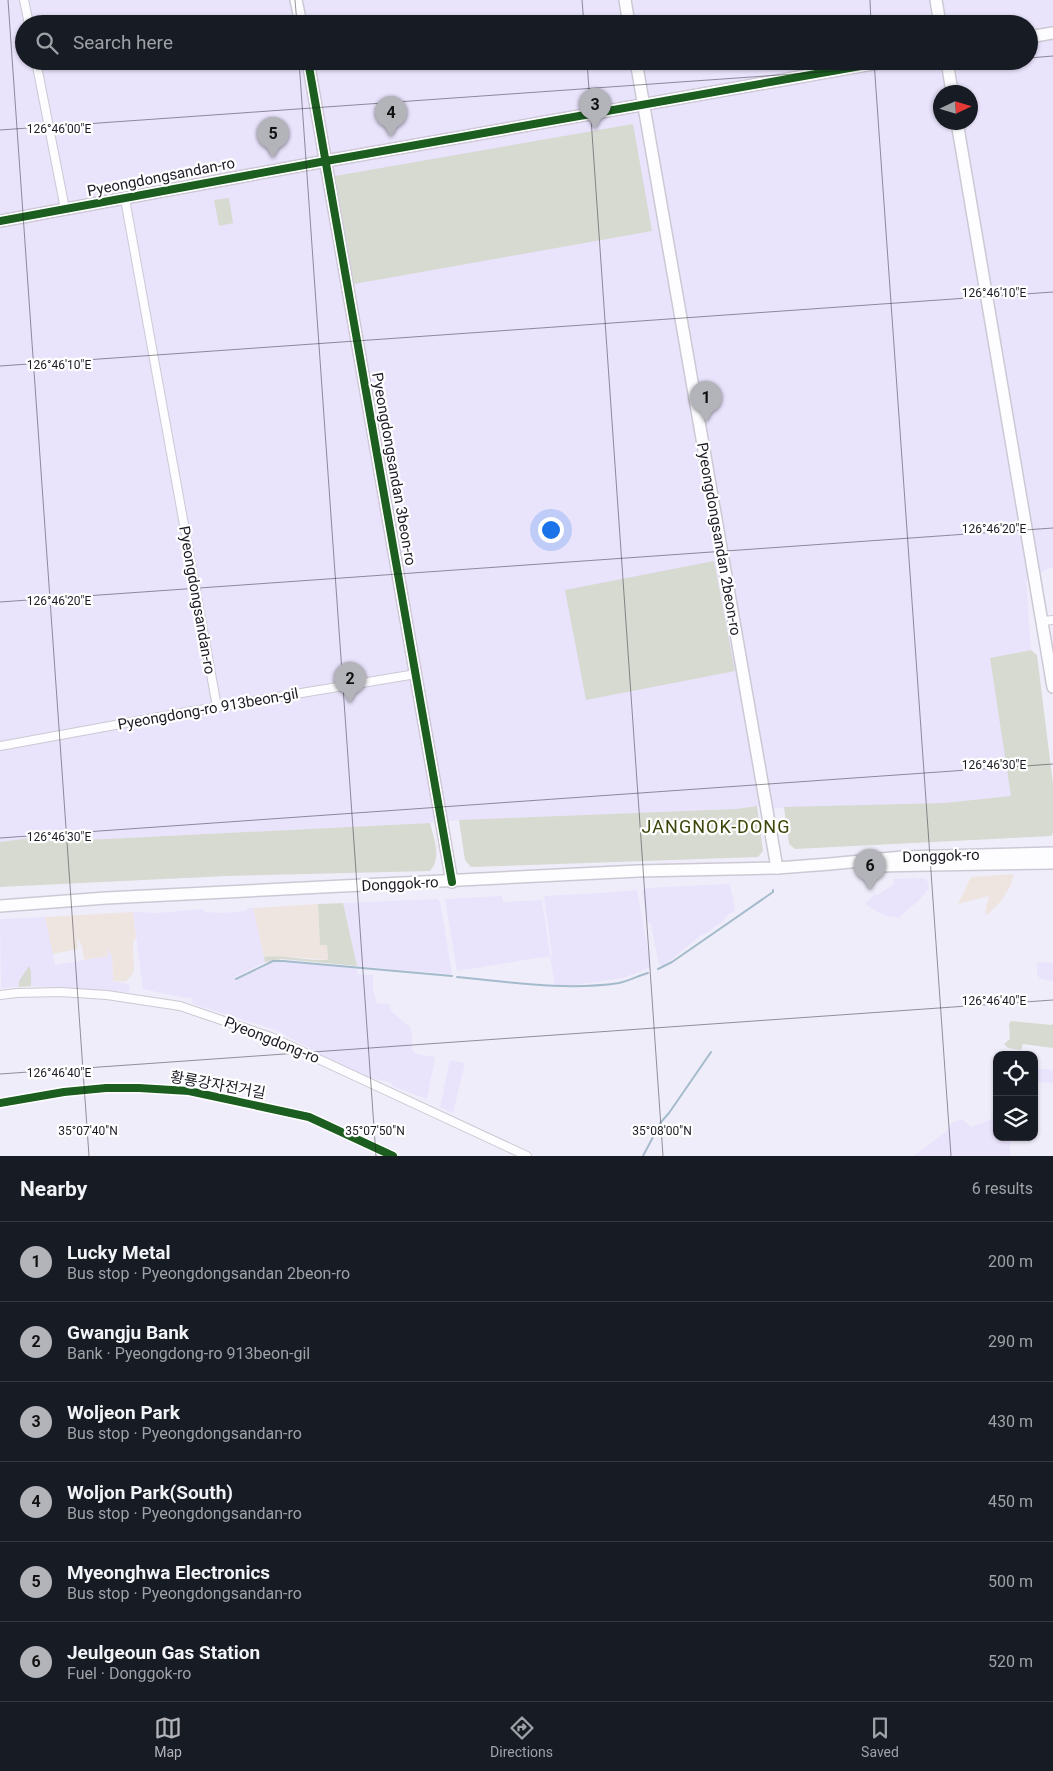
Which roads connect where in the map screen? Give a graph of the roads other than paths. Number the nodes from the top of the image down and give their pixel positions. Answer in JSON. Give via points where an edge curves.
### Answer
{"nodes":[{"id":1,"x":24,"y":0,"type":"edge"},
{"id":2,"x":296,"y":0,"type":"edge"},
{"id":3,"x":625,"y":0,"type":"edge"},
{"id":4,"x":936,"y":0,"type":"edge"},
{"id":5,"x":27,"y":15,"type":"edge"},
{"id":6,"x":299,"y":15,"type":"edge"},
{"id":7,"x":628,"y":15,"type":"edge"},
{"id":8,"x":938,"y":15,"type":"edge"},
{"id":9,"x":1053,"y":33,"type":"edge"},
{"id":10,"x":1038,"y":36,"type":"edge"},
{"id":11,"x":38,"y":70,"type":"edge"},
{"id":12,"x":310,"y":70,"type":"edge"},
{"id":13,"x":637,"y":70,"type":"edge"},
{"id":14,"x":838,"y":70,"type":"edge"},
{"id":15,"x":948,"y":70,"type":"edge"},
{"id":16,"x":951,"y":85,"type":"edge"},
{"id":17,"x":643,"y":104,"type":"junction"},
{"id":18,"x":958,"y":130,"type":"edge"},
{"id":19,"x":326,"y":160,"type":"junction"},
{"id":20,"x":125,"y":198,"type":"junction"},
{"id":21,"x":65,"y":209,"type":"junction"},
{"id":22,"x":0,"y":221,"type":"edge"},
{"id":23,"x":1048,"y":620,"type":"edge"},
{"id":24,"x":416,"y":674,"type":"junction"},
{"id":25,"x":1053,"y":688,"type":"edge"},
{"id":26,"x":216,"y":707,"type":"junction"},
{"id":27,"x":0,"y":746,"type":"edge"},
{"id":28,"x":1053,"y":853,"type":"edge"},
{"id":29,"x":1053,"y":863,"type":"edge"},
{"id":30,"x":830,"y":864,"type":"junction"},
{"id":31,"x":777,"y":868,"type":"junction"},
{"id":32,"x":452,"y":882,"type":"junction"},
{"id":33,"x":0,"y":906,"type":"edge"},
{"id":34,"x":0,"y":995,"type":"edge"},
{"id":35,"x":527,"y":1156,"type":"edge"}],
"edges":[{"from":1,"to":5,"type":"street"},
{"from":2,"to":6,"type":"street"},
{"from":3,"to":7,"type":"street"},
{"from":4,"to":8,"type":"street"},
{"from":9,"to":10,"type":"street"},
{"from":11,"to":21,"type":"street"},
{"from":12,"to":19,"type":"street","name":"Pyeongdongsandan 3beon-ro"},
{"from":13,"to":17,"type":"street","name":"Pyeongdongsandan 2beon-ro"},
{"from":14,"to":17,"type":"street","name":"Pyeongdongsandan-ro"},
{"from":15,"to":16,"type":"street"},
{"from":17,"to":19,"type":"street","name":"Pyeongdongsandan-ro"},
{"from":17,"to":31,"type":"street","name":"Pyeongdongsandan 2beon-ro"},
{"from":18,"to":23,"type":"street"},
{"from":19,"to":20,"type":"street","name":"Pyeongdongsandan-ro"},
{"from":19,"to":24,"type":"street","name":"Pyeongdongsandan 3beon-ro"},
{"from":20,"to":21,"type":"street","name":"Pyeongdongsandan-ro"},
{"from":20,"to":26,"type":"street","name":"Pyeongdongsandan-ro"},
{"from":21,"to":22,"type":"street","name":"Pyeongdongsandan-ro"},
{"from":23,"to":25,"type":"street"},
{"from":24,"to":26,"type":"street","name":"Pyeongdong-ro 913beon-gil"},
{"from":24,"to":32,"type":"street","name":"Pyeongdongsandan 3beon-ro"},
{"from":26,"to":27,"type":"street","name":"Pyeongdong-ro 913beon-gil"},
{"from":28,"to":30,"type":"street","name":"Donggok-ro","via":[[902,857]]},
{"from":29,"to":30,"type":"street","name":"Donggok-ro"},
{"from":30,"to":31,"type":"street","name":"Donggok-ro"},
{"from":31,"to":32,"type":"street","name":"Donggok-ro","via":[[638,871]]},
{"from":32,"to":33,"type":"street","name":"Donggok-ro"},
{"from":34,"to":35,"type":"street","name":"Pyeongdong-ro","via":[[60,992],[107,995],[188,1009],[271,1037]]}]}
